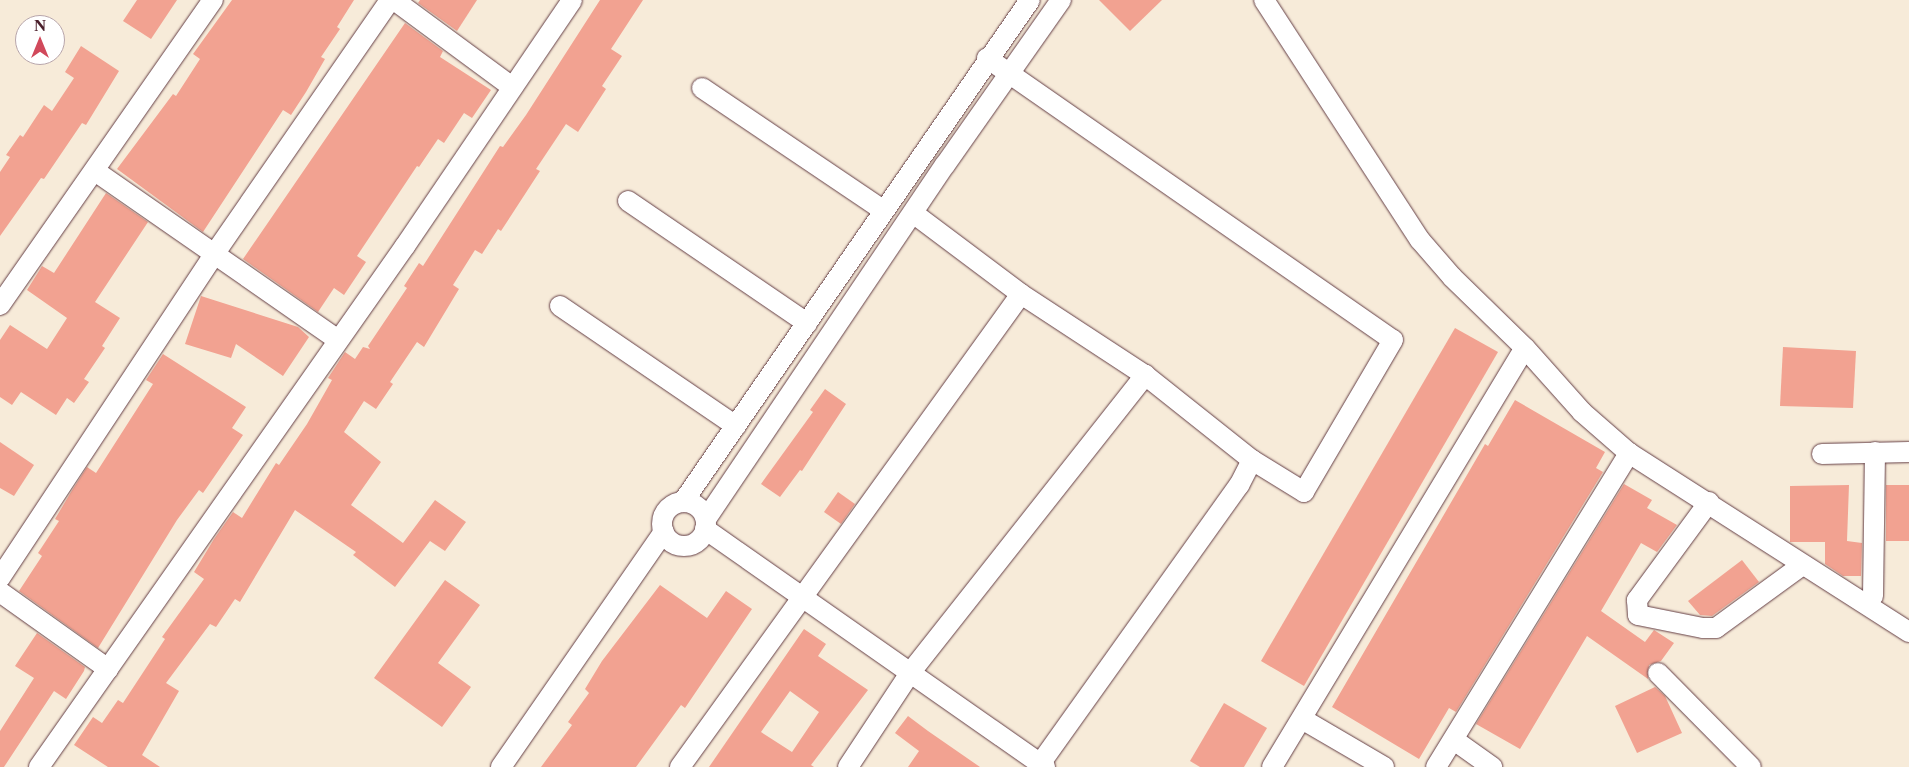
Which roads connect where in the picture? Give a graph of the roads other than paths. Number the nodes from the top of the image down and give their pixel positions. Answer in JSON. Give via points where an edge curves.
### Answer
{"nodes":[{"id":1,"x":213,"y":0,"type":"edge"},
{"id":2,"x":390,"y":0,"type":"edge"},
{"id":3,"x":394,"y":0,"type":"edge"},
{"id":4,"x":572,"y":0,"type":"edge"},
{"id":5,"x":1030,"y":0,"type":"edge"},
{"id":6,"x":1061,"y":0,"type":"edge"},
{"id":7,"x":1264,"y":0,"type":"edge"},
{"id":8,"x":987,"y":58,"type":"junction"},
{"id":9,"x":1008,"y":75,"type":"junction"},
{"id":10,"x":512,"y":87,"type":"junction"},
{"id":11,"x":702,"y":88,"type":"dead end"},
{"id":12,"x":95,"y":171,"type":"junction"},
{"id":13,"x":628,"y":201,"type":"dead end"},
{"id":14,"x":883,"y":210,"type":"junction"},
{"id":15,"x":913,"y":213,"type":"junction"},
{"id":16,"x":216,"y":253,"type":"junction"},
{"id":17,"x":1021,"y":294,"type":"junction"},
{"id":18,"x":0,"y":305,"type":"edge"},
{"id":19,"x":560,"y":306,"type":"dead end"},
{"id":20,"x":807,"y":322,"type":"junction"},
{"id":21,"x":338,"y":340,"type":"junction"},
{"id":22,"x":1525,"y":348,"type":"junction"},
{"id":23,"x":779,"y":362,"type":"junction"},
{"id":24,"x":1145,"y":375,"type":"junction"},
{"id":25,"x":801,"y":380,"type":"junction"},
{"id":26,"x":736,"y":426,"type":"junction"},
{"id":27,"x":1875,"y":452,"type":"junction"},
{"id":28,"x":1909,"y":452,"type":"edge"},
{"id":29,"x":1629,"y":453,"type":"junction"},
{"id":30,"x":1822,"y":454,"type":"dead end"},
{"id":31,"x":1252,"y":460,"type":"junction"},
{"id":32,"x":682,"y":502,"type":"junction"},
{"id":33,"x":1709,"y":502,"type":"junction"},
{"id":34,"x":705,"y":524,"type":"junction"},
{"id":35,"x":664,"y":532,"type":"junction"},
{"id":36,"x":1801,"y":566,"type":"junction"},
{"id":37,"x":0,"y":578,"type":"edge"},
{"id":38,"x":0,"y":592,"type":"edge"},
{"id":39,"x":1873,"y":596,"type":"dead end"},
{"id":40,"x":804,"y":600,"type":"junction"},
{"id":41,"x":1909,"y":632,"type":"edge"},
{"id":42,"x":108,"y":669,"type":"junction"},
{"id":43,"x":1658,"y":673,"type":"dead end"},
{"id":44,"x":910,"y":674,"type":"junction"},
{"id":45,"x":1302,"y":718,"type":"junction"},
{"id":46,"x":1454,"y":740,"type":"junction"},
{"id":47,"x":1042,"y":765,"type":"edge"},
{"id":48,"x":39,"y":767,"type":"edge"},
{"id":49,"x":501,"y":767,"type":"edge"},
{"id":50,"x":680,"y":767,"type":"edge"},
{"id":51,"x":848,"y":767,"type":"edge"},
{"id":52,"x":1272,"y":767,"type":"edge"},
{"id":53,"x":1384,"y":767,"type":"edge"},
{"id":54,"x":1436,"y":767,"type":"edge"},
{"id":55,"x":1492,"y":767,"type":"edge"},
{"id":56,"x":1751,"y":767,"type":"edge"}],
"edges":[{"from":1,"to":12,"type":"street"},
{"from":2,"to":16,"type":"street"},
{"from":3,"to":10,"type":"street"},
{"from":4,"to":10,"type":"street"},
{"from":5,"to":8,"type":"street"},
{"from":6,"to":9,"type":"street"},
{"from":7,"to":22,"type":"street","via":[[1420,240],[1452,277]]},
{"from":8,"to":9,"type":"street"},
{"from":8,"to":14,"type":"street"},
{"from":9,"to":15,"type":"street"},
{"from":9,"to":31,"type":"street","via":[[1393,340],[1304,492]]},
{"from":10,"to":21,"type":"street"},
{"from":11,"to":14,"type":"street"},
{"from":12,"to":16,"type":"street"},
{"from":12,"to":18,"type":"street"},
{"from":13,"to":20,"type":"street"},
{"from":14,"to":20,"type":"street"},
{"from":15,"to":17,"type":"street"},
{"from":15,"to":25,"type":"street"},
{"from":16,"to":21,"type":"street"},
{"from":16,"to":37,"type":"street"},
{"from":17,"to":24,"type":"street"},
{"from":17,"to":40,"type":"street"},
{"from":19,"to":26,"type":"street"},
{"from":20,"to":23,"type":"street"},
{"from":21,"to":42,"type":"street"},
{"from":22,"to":29,"type":"street","via":[[1582,412]]},
{"from":22,"to":45,"type":"street"},
{"from":23,"to":25,"type":"street"},
{"from":23,"to":26,"type":"street"},
{"from":24,"to":31,"type":"street"},
{"from":24,"to":44,"type":"street"},
{"from":25,"to":34,"type":"street"},
{"from":26,"to":32,"type":"street"},
{"from":27,"to":28,"type":"street"},
{"from":27,"to":30,"type":"street"},
{"from":27,"to":39,"type":"street"},
{"from":29,"to":33,"type":"street"},
{"from":29,"to":46,"type":"street","via":[[1547,582]]},
{"from":31,"to":47,"type":"street","via":[[1239,485]]},
{"from":32,"to":34,"type":"street","via":[[697,506]]},
{"from":32,"to":35,"type":"street","via":[[665,513],[662,522]]},
{"from":33,"to":36,"type":"street"},
{"from":33,"to":36,"type":"street","via":[[1637,600],[1638,615],[1716,628]]},
{"from":34,"to":35,"type":"street","via":[[698,540],[686,545],[673,542]]},
{"from":34,"to":40,"type":"street"},
{"from":35,"to":49,"type":"street"},
{"from":36,"to":41,"type":"street"},
{"from":38,"to":42,"type":"street"},
{"from":40,"to":44,"type":"street"},
{"from":40,"to":50,"type":"street"},
{"from":42,"to":48,"type":"street"},
{"from":43,"to":56,"type":"street"},
{"from":44,"to":47,"type":"street"},
{"from":44,"to":51,"type":"street"},
{"from":45,"to":52,"type":"street"},
{"from":45,"to":53,"type":"street"},
{"from":46,"to":54,"type":"street"},
{"from":46,"to":55,"type":"street"}]}
